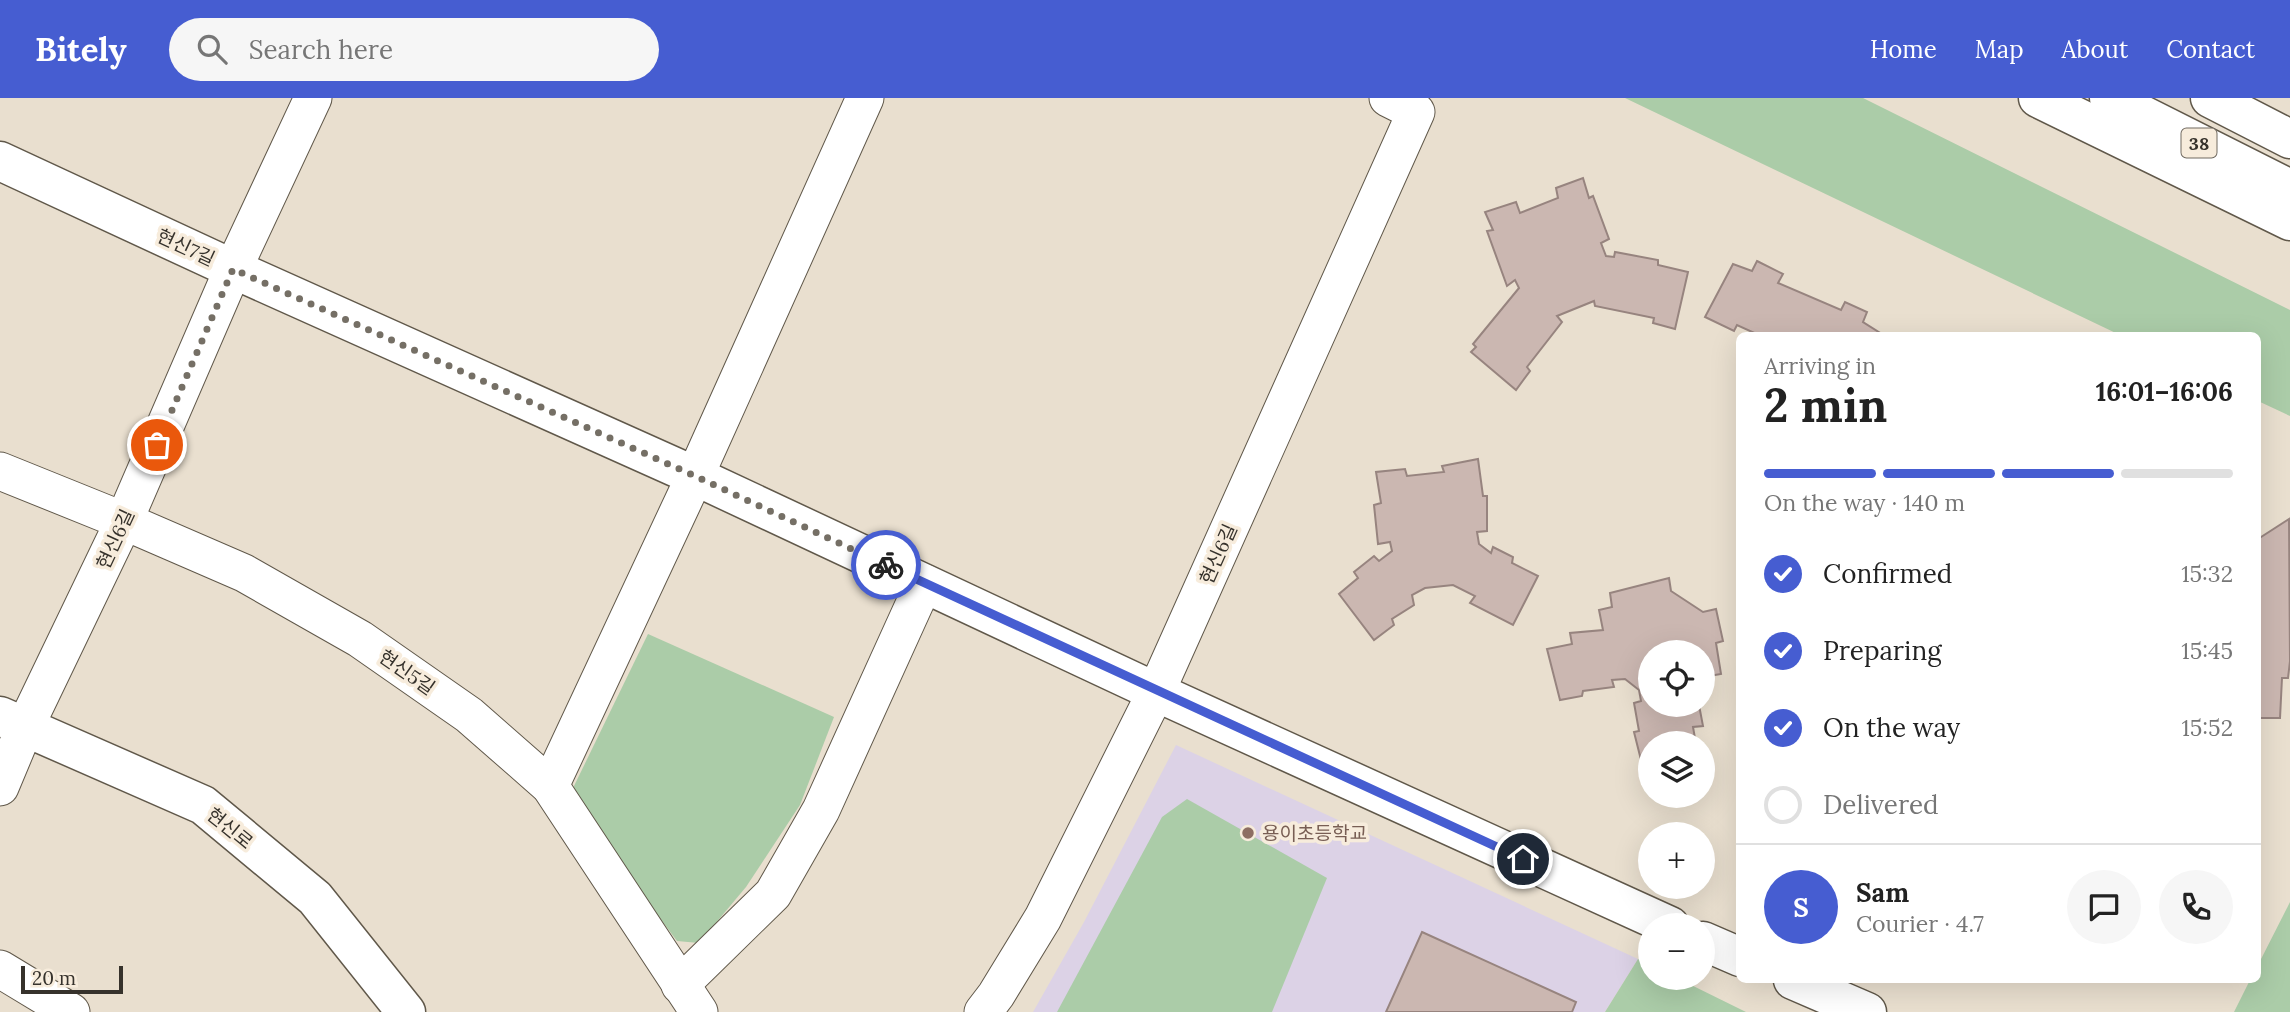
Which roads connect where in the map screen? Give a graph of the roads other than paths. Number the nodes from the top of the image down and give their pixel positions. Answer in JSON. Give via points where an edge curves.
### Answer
{"nodes":[{"id":1,"x":313,"y":98,"type":"edge"},
{"id":2,"x":865,"y":98,"type":"edge"},
{"id":3,"x":1388,"y":98,"type":"edge"},
{"id":4,"x":2038,"y":98,"type":"edge"},
{"id":5,"x":2109,"y":98,"type":"edge"},
{"id":6,"x":2210,"y":98,"type":"edge"},
{"id":7,"x":2290,"y":139,"type":"edge"},
{"id":8,"x":0,"y":161,"type":"edge"},
{"id":9,"x":2290,"y":189,"type":"edge"},
{"id":10,"x":2290,"y":221,"type":"edge"},
{"id":11,"x":233,"y":269,"type":"junction"},
{"id":12,"x":0,"y":471,"type":"edge"},
{"id":13,"x":695,"y":476,"type":"junction"},
{"id":14,"x":124,"y":521,"type":"junction"},
{"id":15,"x":924,"y":583,"type":"junction"},
{"id":16,"x":1156,"y":692,"type":"junction"},
{"id":17,"x":12,"y":722,"type":"edge"},
{"id":18,"x":0,"y":786,"type":"edge"},
{"id":19,"x":550,"y":786,"type":"junction"},
{"id":20,"x":1641,"y":913,"type":"edge"},
{"id":21,"x":1715,"y":946,"type":"edge"},
{"id":22,"x":1736,"y":955,"type":"edge"},
{"id":23,"x":0,"y":969,"type":"edge"},
{"id":24,"x":1800,"y":983,"type":"edge"},
{"id":25,"x":690,"y":998,"type":"edge"},
{"id":26,"x":71,"y":1012,"type":"edge"},
{"id":27,"x":406,"y":1012,"type":"edge"},
{"id":28,"x":983,"y":1012,"type":"edge"},
{"id":29,"x":1867,"y":1012,"type":"edge"}],
"edges":[{"from":1,"to":11,"type":"street","name":"현신6길"},
{"from":2,"to":13,"type":"street"},
{"from":3,"to":16,"type":"street","name":"현신6길","via":[[1416,112]]},
{"from":4,"to":10,"type":"street"},
{"from":5,"to":9,"type":"street","number":"38"},
{"from":6,"to":7,"type":"street","number":"38"},
{"from":8,"to":11,"type":"street","name":"현신7길"},
{"from":11,"to":13,"type":"street","name":"현신7길"},
{"from":11,"to":14,"type":"street","name":"현신6길"},
{"from":12,"to":14,"type":"street","name":"현신5길"},
{"from":13,"to":15,"type":"street","name":"현신7길"},
{"from":13,"to":19,"type":"street"},
{"from":14,"to":17,"type":"street","name":"현신6길"},
{"from":14,"to":19,"type":"street","name":"현신5길","via":[[244,573],[360,639],[469,715]]},
{"from":15,"to":16,"type":"street","name":"현신7길"},
{"from":15,"to":25,"type":"street","via":[[821,810],[772,894]]},
{"from":16,"to":20,"type":"street","name":"현신7길"},
{"from":16,"to":28,"type":"street","name":"현신6길","via":[[1043,918]]},
{"from":17,"to":18,"type":"street","name":"현신6길"},
{"from":17,"to":27,"type":"street","name":"현신로","via":[[203,805],[315,898]]},
{"from":19,"to":25,"type":"street","name":"현신5길"},
{"from":21,"to":22,"type":"street"},
{"from":23,"to":26,"type":"street"},
{"from":24,"to":29,"type":"street"}]}
